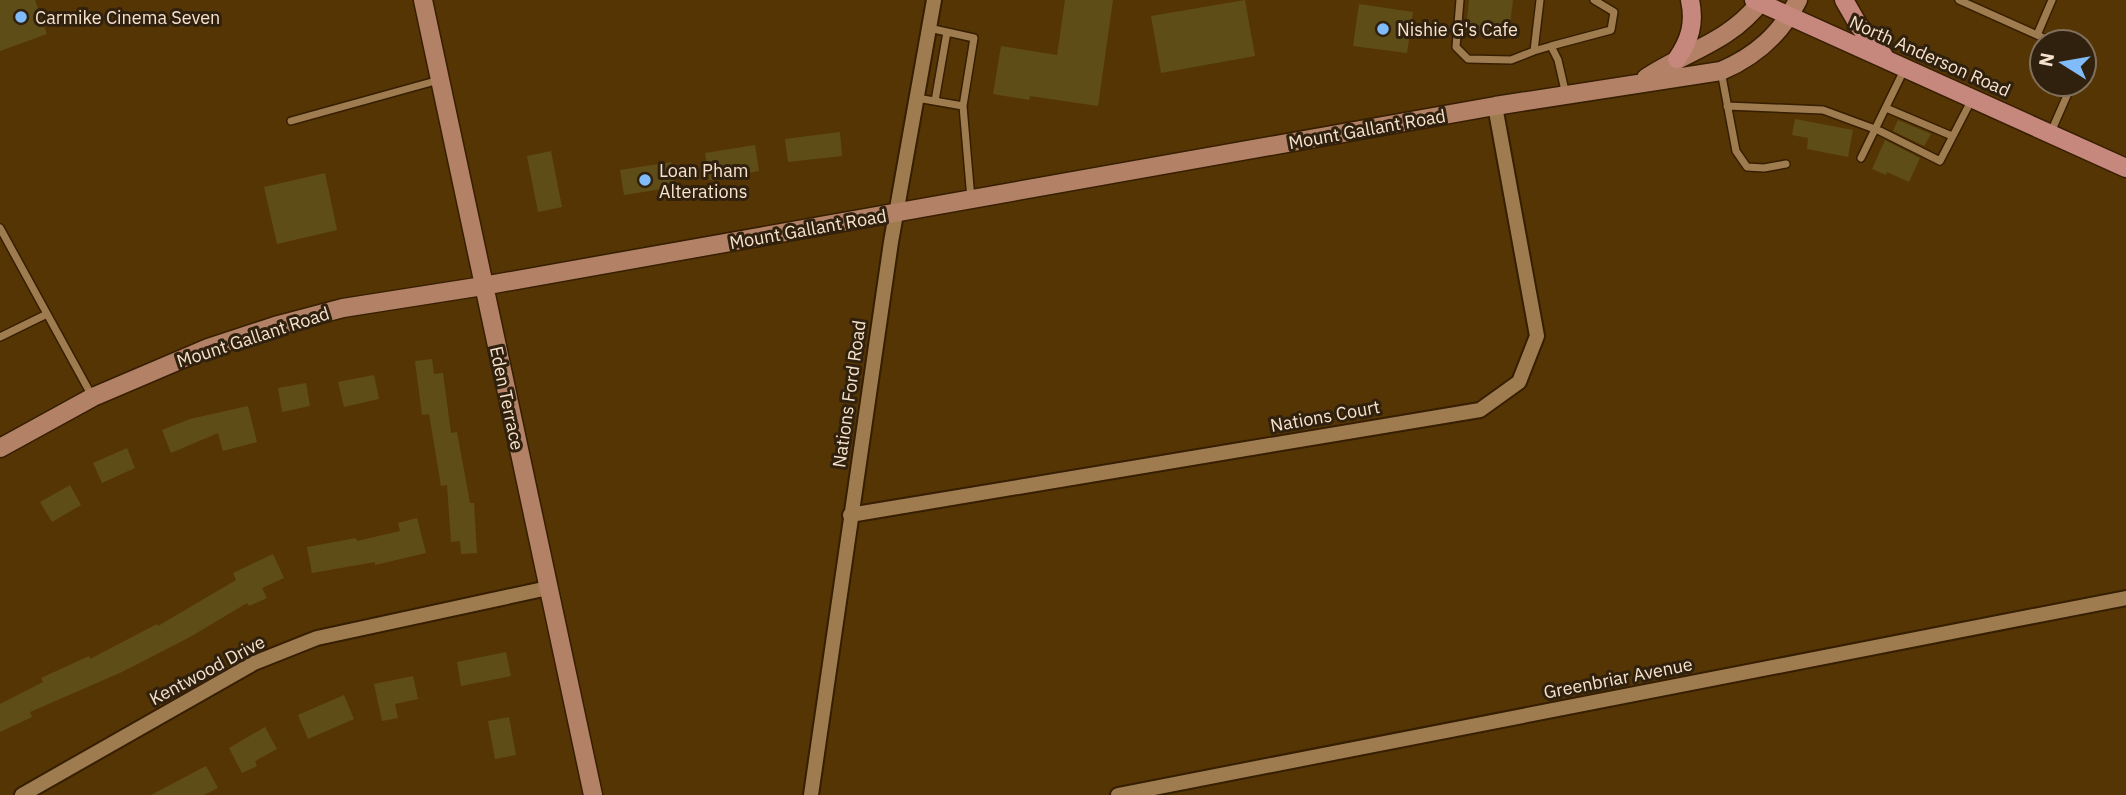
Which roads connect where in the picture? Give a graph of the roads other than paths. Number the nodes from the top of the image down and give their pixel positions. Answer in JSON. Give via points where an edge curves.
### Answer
{"nodes":[{"id":1,"x":423,"y":0,"type":"edge"},
{"id":2,"x":934,"y":0,"type":"edge"},
{"id":3,"x":1460,"y":0,"type":"edge"},
{"id":4,"x":1540,"y":0,"type":"edge"},
{"id":5,"x":1594,"y":0,"type":"edge"},
{"id":6,"x":1690,"y":0,"type":"edge"},
{"id":7,"x":1844,"y":0,"type":"edge"},
{"id":8,"x":1959,"y":0,"type":"edge"},
{"id":9,"x":2052,"y":0,"type":"edge"},
{"id":10,"x":1758,"y":1,"type":"edge"},
{"id":11,"x":1794,"y":8,"type":"edge"},
{"id":12,"x":2040,"y":28,"type":"edge"},
{"id":13,"x":929,"y":29,"type":"junction"},
{"id":14,"x":2028,"y":31,"type":"edge"},
{"id":15,"x":947,"y":32,"type":"junction"},
{"id":16,"x":1551,"y":46,"type":"junction"},
{"id":17,"x":1534,"y":51,"type":"junction"},
{"id":18,"x":1886,"y":59,"type":"junction"},
{"id":19,"x":1678,"y":60,"type":"junction"},
{"id":20,"x":1905,"y":68,"type":"junction"},
{"id":21,"x":1721,"y":71,"type":"junction"},
{"id":22,"x":440,"y":80,"type":"junction"},
{"id":23,"x":1640,"y":82,"type":"junction"},
{"id":24,"x":1566,"y":95,"type":"junction"},
{"id":25,"x":916,"y":98,"type":"junction"},
{"id":26,"x":1972,"y":98,"type":"junction"},
{"id":27,"x":2066,"y":98,"type":"edge"},
{"id":28,"x":935,"y":101,"type":"junction"},
{"id":29,"x":962,"y":106,"type":"junction"},
{"id":30,"x":1727,"y":106,"type":"junction"},
{"id":31,"x":1495,"y":107,"type":"junction"},
{"id":32,"x":1886,"y":108,"type":"junction"},
{"id":33,"x":291,"y":121,"type":"dead end"},
{"id":34,"x":1875,"y":129,"type":"junction"},
{"id":35,"x":2050,"y":134,"type":"junction"},
{"id":36,"x":1952,"y":136,"type":"junction"},
{"id":37,"x":1861,"y":158,"type":"dead end"},
{"id":38,"x":1786,"y":163,"type":"dead end"},
{"id":39,"x":2126,"y":168,"type":"edge"},
{"id":40,"x":971,"y":200,"type":"junction"},
{"id":41,"x":896,"y":213,"type":"junction"},
{"id":42,"x":0,"y":228,"type":"edge"},
{"id":43,"x":483,"y":286,"type":"junction"},
{"id":44,"x":47,"y":314,"type":"junction"},
{"id":45,"x":0,"y":337,"type":"edge"},
{"id":46,"x":93,"y":397,"type":"junction"},
{"id":47,"x":0,"y":448,"type":"edge"},
{"id":48,"x":850,"y":515,"type":"junction"},
{"id":49,"x":548,"y":588,"type":"junction"},
{"id":50,"x":2126,"y":598,"type":"edge"},
{"id":51,"x":27,"y":794,"type":"edge"},
{"id":52,"x":593,"y":795,"type":"edge"},
{"id":53,"x":811,"y":795,"type":"edge"},
{"id":54,"x":1118,"y":795,"type":"edge"}],
"edges":[{"from":1,"to":22,"type":"street","name":"Eden Terrace"},
{"from":2,"to":13,"type":"street","name":"Nations Ford Road"},
{"from":3,"to":17,"type":"lane","via":[[1455,47],[1468,59],[1511,60]]},
{"from":4,"to":17,"type":"lane"},
{"from":5,"to":16,"type":"lane","via":[[1614,12],[1611,30]]},
{"from":6,"to":19,"type":"main road","via":[[1693,25]]},
{"from":7,"to":18,"type":"main road"},
{"from":8,"to":14,"type":"lane"},
{"from":9,"to":12,"type":"lane"},
{"from":10,"to":11,"type":"main road","name":"North Anderson Road"},
{"from":10,"to":19,"type":"street","name":"Mount Gallant Road","via":[[1737,28]]},
{"from":11,"to":18,"type":"main road","name":"North Anderson Road"},
{"from":11,"to":21,"type":"street","name":"Mount Gallant Road","via":[[1769,42]]},
{"from":13,"to":15,"type":"lane"},
{"from":13,"to":25,"type":"street","name":"Nations Ford Road"},
{"from":15,"to":28,"type":"lane"},
{"from":15,"to":29,"type":"lane","via":[[974,38]]},
{"from":16,"to":17,"type":"lane"},
{"from":16,"to":24,"type":"lane"},
{"from":18,"to":20,"type":"main road","name":"North Anderson Road"},
{"from":19,"to":23,"type":"street","name":"Mount Gallant Road"},
{"from":20,"to":26,"type":"main road","name":"North Anderson Road"},
{"from":20,"to":32,"type":"lane"},
{"from":21,"to":23,"type":"street","name":"Mount Gallant Road"},
{"from":21,"to":30,"type":"lane"},
{"from":22,"to":33,"type":"lane"},
{"from":22,"to":43,"type":"street","name":"Eden Terrace"},
{"from":23,"to":24,"type":"street","name":"Mount Gallant Road"},
{"from":24,"to":31,"type":"street","name":"Mount Gallant Road"},
{"from":25,"to":28,"type":"lane"},
{"from":25,"to":41,"type":"street","name":"Nations Ford Road"},
{"from":26,"to":35,"type":"main road","name":"North Anderson Road"},
{"from":26,"to":36,"type":"lane"},
{"from":27,"to":35,"type":"lane"},
{"from":28,"to":29,"type":"lane"},
{"from":29,"to":40,"type":"lane"},
{"from":30,"to":34,"type":"lane","via":[[1823,110]]},
{"from":30,"to":38,"type":"lane","via":[[1736,151],[1747,167]]},
{"from":31,"to":40,"type":"street","name":"Mount Gallant Road"},
{"from":31,"to":48,"type":"street","name":"Nations Court","via":[[1537,336],[1519,382],[1480,410]]},
{"from":32,"to":34,"type":"lane"},
{"from":32,"to":36,"type":"lane"},
{"from":34,"to":36,"type":"lane","via":[[1940,161]]},
{"from":34,"to":37,"type":"lane"},
{"from":35,"to":39,"type":"main road","name":"North Anderson Road"},
{"from":40,"to":41,"type":"street","name":"Mount Gallant Road"},
{"from":41,"to":43,"type":"street","name":"Mount Gallant Road"},
{"from":41,"to":48,"type":"street","name":"Nations Ford Road"},
{"from":42,"to":44,"type":"lane"},
{"from":43,"to":46,"type":"street","name":"Mount Gallant Road","via":[[342,308],[275,326],[208,348]]},
{"from":43,"to":49,"type":"street","name":"Eden Terrace"},
{"from":44,"to":45,"type":"lane"},
{"from":44,"to":46,"type":"lane"},
{"from":46,"to":47,"type":"street","name":"Mount Gallant Road"},
{"from":48,"to":53,"type":"street","name":"Nations Ford Road"},
{"from":49,"to":51,"type":"street","name":"Kentwood Drive","via":[[317,638],[254,663]]},
{"from":49,"to":52,"type":"street","name":"Eden Terrace"},
{"from":50,"to":54,"type":"street","name":"Greenbriar Avenue"}]}
